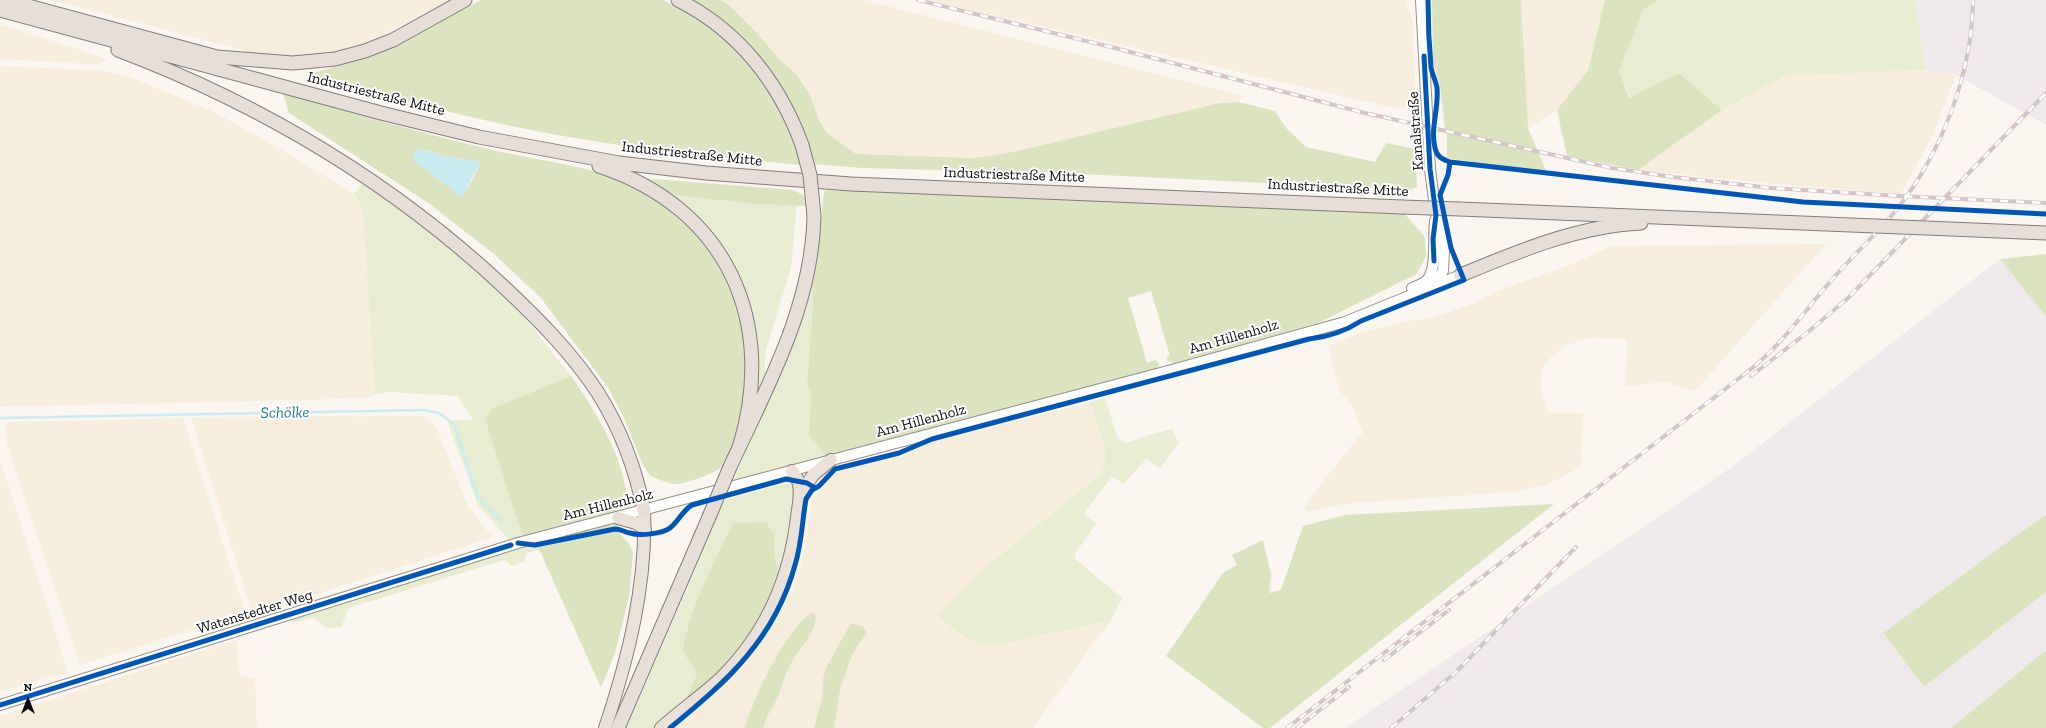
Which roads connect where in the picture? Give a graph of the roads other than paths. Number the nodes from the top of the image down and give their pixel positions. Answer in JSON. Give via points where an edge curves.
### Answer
{"nodes":[{"id":1,"x":6,"y":0,"type":"edge"},
{"id":2,"x":465,"y":0,"type":"edge"},
{"id":3,"x":678,"y":0,"type":"edge"},
{"id":4,"x":1421,"y":0,"type":"edge"},
{"id":5,"x":0,"y":10,"type":"edge"},
{"id":6,"x":106,"y":39,"type":"junction"},
{"id":7,"x":557,"y":152,"type":"junction"},
{"id":8,"x":1436,"y":215,"type":"junction"},
{"id":9,"x":1710,"y":220,"type":"junction"},
{"id":10,"x":2046,"y":233,"type":"edge"},
{"id":11,"x":1434,"y":261,"type":"junction"},
{"id":12,"x":1444,"y":271,"type":"junction"},
{"id":13,"x":1461,"y":275,"type":"junction"},
{"id":14,"x":1432,"y":287,"type":"junction"},
{"id":15,"x":1331,"y":325,"type":"junction"},
{"id":16,"x":739,"y":448,"type":"junction"},
{"id":17,"x":831,"y":460,"type":"junction"},
{"id":18,"x":792,"y":471,"type":"junction"},
{"id":19,"x":800,"y":494,"type":"junction"},
{"id":20,"x":644,"y":511,"type":"junction"},
{"id":21,"x":618,"y":518,"type":"junction"},
{"id":22,"x":645,"y":529,"type":"junction"},
{"id":23,"x":518,"y":543,"type":"joint"},
{"id":24,"x":0,"y":704,"type":"edge"},
{"id":25,"x":605,"y":728,"type":"edge"},
{"id":26,"x":618,"y":728,"type":"edge"},
{"id":27,"x":661,"y":728,"type":"edge"}],
"edges":[{"from":1,"to":2,"type":"highway","via":[[217,57],[293,63],[343,57],[365,51],[393,40]]},
{"from":3,"to":16,"type":"highway","bridge":true,"via":[[720,26],[754,60],[782,100],[802,145],[810,175],[814,216],[809,269],[793,326],[756,415]]},
{"from":4,"to":8,"type":"street","name":"Kanalstraße","via":[[1430,169]]},
{"from":5,"to":6,"type":"highway","name":"Industriestraße Mitte"},
{"from":6,"to":7,"type":"highway","name":"Industriestraße Mitte","via":[[381,112]]},
{"from":6,"to":20,"type":"highway","via":[[117,50],[215,92],[282,126],[353,169],[408,207],[488,272],[532,313],[569,353],[598,393],[626,450]]},
{"from":7,"to":9,"type":"highway","name":"Industriestraße Mitte","bridge":true,"via":[[619,163],[780,180]]},
{"from":7,"to":16,"type":"highway","via":[[615,171],[661,194],[700,228],[722,258],[742,302],[749,327],[752,354],[752,384]]},
{"from":8,"to":11,"type":"street","name":"Kanalstraße"},
{"from":8,"to":12,"type":"street","name":"Kanalstraße","via":[[1444,250]]},
{"from":9,"to":10,"type":"highway","name":"Industriestraße Mitte","bridge":true},
{"from":9,"to":13,"type":"highway","via":[[1635,223],[1589,231],[1532,246]]},
{"from":11,"to":12,"type":"street"},
{"from":11,"to":15,"type":"street","name":"Am Hillenholz","via":[[1428,280],[1422,284]]},
{"from":12,"to":13,"type":"street"},
{"from":12,"to":14,"type":"street"},
{"from":13,"to":14,"type":"street","name":"Am Hillenholz"},
{"from":14,"to":15,"type":"street","name":"Am Hillenholz","via":[[1345,322]]},
{"from":15,"to":17,"type":"street","name":"Am Hillenholz"},
{"from":16,"to":26,"type":"highway","bridge":true},
{"from":17,"to":18,"type":"street","name":"Am Hillenholz"},
{"from":17,"to":19,"type":"main road","via":[[813,476]]},
{"from":18,"to":19,"type":"main road","via":[[797,476]]},
{"from":18,"to":20,"type":"street","name":"Am Hillenholz"},
{"from":19,"to":27,"type":"main road","via":[[789,563],[765,622],[745,651],[722,676]]},
{"from":20,"to":21,"type":"street","name":"Am Hillenholz"},
{"from":20,"to":22,"type":"main road"},
{"from":21,"to":22,"type":"main road","via":[[636,523]]},
{"from":21,"to":23,"type":"street","name":"Am Hillenholz"},
{"from":22,"to":25,"type":"main road","via":[[644,559],[636,614]]},
{"from":23,"to":24,"type":"street","name":"Watenstedter Weg"}]}
